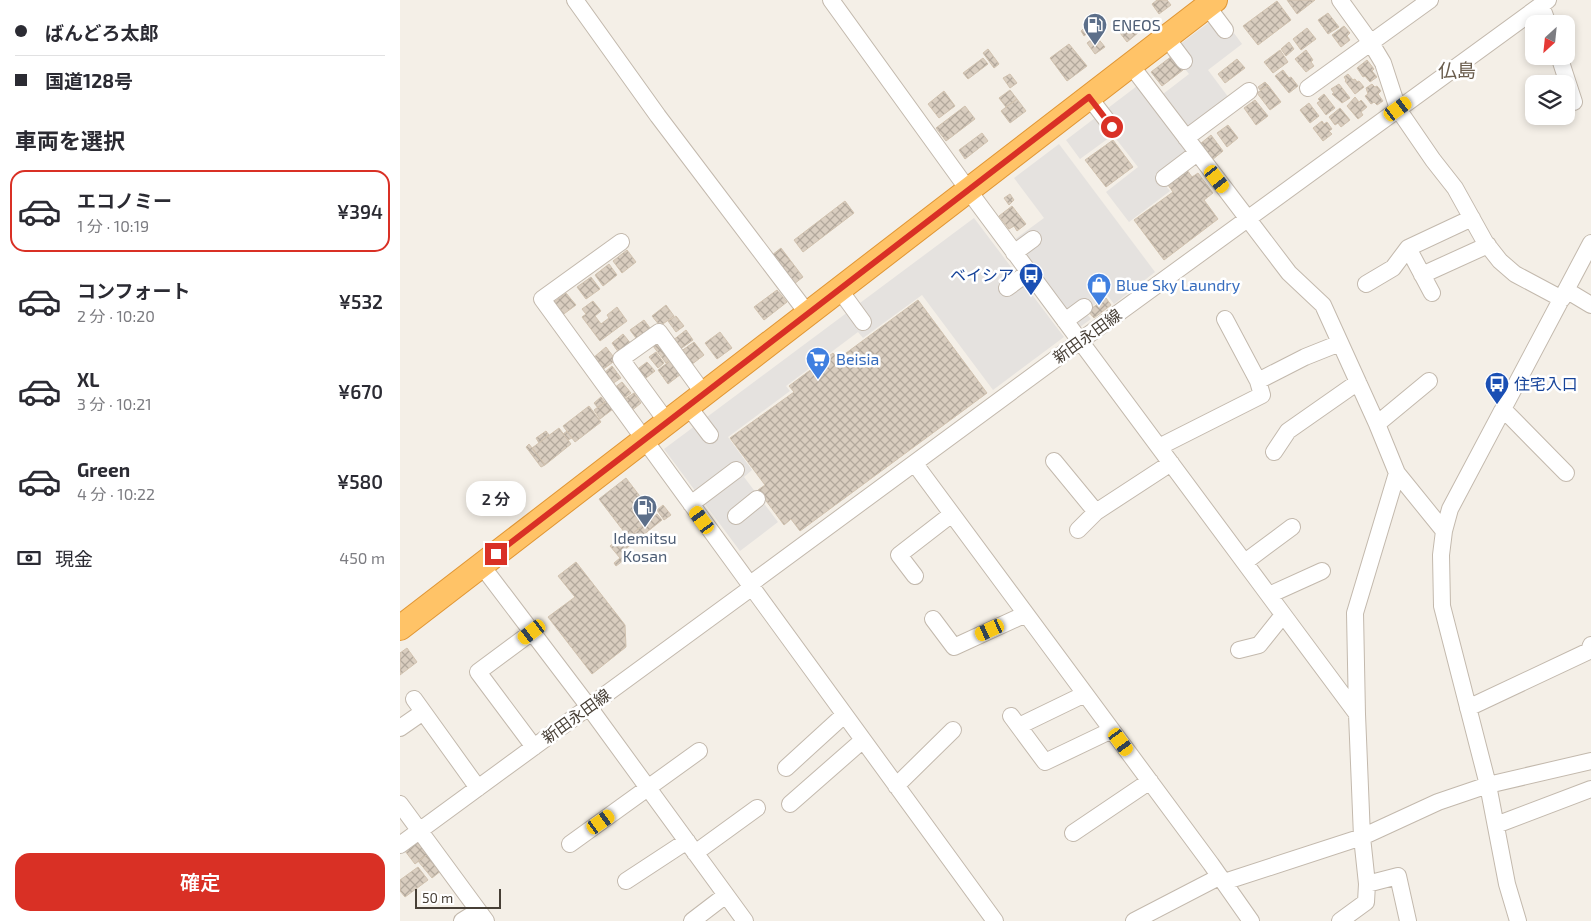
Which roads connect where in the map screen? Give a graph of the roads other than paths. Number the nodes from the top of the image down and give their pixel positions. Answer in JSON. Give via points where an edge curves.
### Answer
{"nodes":[{"id":1,"x":575,"y":0,"type":"edge"},
{"id":2,"x":830,"y":0,"type":"edge"},
{"id":3,"x":1340,"y":0,"type":"edge"},
{"id":4,"x":1430,"y":0,"type":"edge"},
{"id":5,"x":1544,"y":2,"type":"edge"},
{"id":6,"x":1211,"y":3,"type":"edge"},
{"id":7,"x":1546,"y":15,"type":"edge"},
{"id":8,"x":1225,"y":30,"type":"dead end"},
{"id":9,"x":1166,"y":37,"type":"junction"},
{"id":10,"x":1372,"y":43,"type":"junction"},
{"id":11,"x":1184,"y":61,"type":"dead end"},
{"id":12,"x":1130,"y":64,"type":"junction"},
{"id":13,"x":1308,"y":88,"type":"dead end"},
{"id":14,"x":1249,"y":90,"type":"dead end"},
{"id":15,"x":1089,"y":97,"type":"junction"},
{"id":16,"x":1398,"y":109,"type":"junction"},
{"id":17,"x":1112,"y":127,"type":"dead end"},
{"id":18,"x":1186,"y":138,"type":"junction"},
{"id":19,"x":1197,"y":153,"type":"junction"},
{"id":20,"x":1164,"y":178,"type":"dead end"},
{"id":21,"x":968,"y":191,"type":"junction"},
{"id":22,"x":1472,"y":218,"type":"junction"},
{"id":23,"x":1248,"y":219,"type":"junction"},
{"id":24,"x":1034,"y":239,"type":"dead end"},
{"id":25,"x":620,"y":242,"type":"dead end"},
{"id":26,"x":1591,"y":243,"type":"edge"},
{"id":27,"x":1488,"y":246,"type":"junction"},
{"id":28,"x":1408,"y":248,"type":"junction"},
{"id":29,"x":1014,"y":253,"type":"junction"},
{"id":30,"x":1029,"y":272,"type":"junction"},
{"id":31,"x":1422,"y":276,"type":"junction"},
{"id":32,"x":1366,"y":284,"type":"dead end"},
{"id":33,"x":1007,"y":288,"type":"dead end"},
{"id":34,"x":839,"y":289,"type":"junction"},
{"id":35,"x":1432,"y":292,"type":"dead end"},
{"id":36,"x":1564,"y":294,"type":"junction"},
{"id":37,"x":1591,"y":305,"type":"edge"},
{"id":38,"x":1084,"y":307,"type":"dead end"},
{"id":39,"x":808,"y":314,"type":"junction"},
{"id":40,"x":1225,"y":319,"type":"dead end"},
{"id":41,"x":1065,"y":321,"type":"junction"},
{"id":42,"x":863,"y":322,"type":"dead end"},
{"id":43,"x":1080,"y":341,"type":"junction"},
{"id":44,"x":1340,"y":343,"type":"junction"},
{"id":45,"x":1258,"y":381,"type":"junction"},
{"id":46,"x":1429,"y":381,"type":"dead end"},
{"id":47,"x":1358,"y":382,"type":"junction"},
{"id":48,"x":696,"y":400,"type":"junction"},
{"id":49,"x":1503,"y":408,"type":"junction"},
{"id":50,"x":667,"y":422,"type":"junction"},
{"id":51,"x":1377,"y":424,"type":"junction"},
{"id":52,"x":710,"y":435,"type":"dead end"},
{"id":53,"x":644,"y":439,"type":"junction"},
{"id":54,"x":1159,"y":447,"type":"junction"},
{"id":55,"x":1274,"y":452,"type":"dead end"},
{"id":56,"x":1054,"y":461,"type":"dead end"},
{"id":57,"x":1172,"y":463,"type":"junction"},
{"id":58,"x":915,"y":464,"type":"junction"},
{"id":59,"x":736,"y":470,"type":"dead end"},
{"id":60,"x":1397,"y":473,"type":"junction"},
{"id":61,"x":1566,"y":473,"type":"dead end"},
{"id":62,"x":758,"y":499,"type":"dead end"},
{"id":63,"x":690,"y":504,"type":"junction"},
{"id":64,"x":1096,"y":512,"type":"junction"},
{"id":65,"x":952,"y":514,"type":"junction"},
{"id":66,"x":736,"y":516,"type":"dead end"},
{"id":67,"x":1292,"y":527,"type":"dead end"},
{"id":68,"x":1078,"y":530,"type":"dead end"},
{"id":69,"x":1444,"y":531,"type":"junction"},
{"id":70,"x":1245,"y":562,"type":"junction"},
{"id":71,"x":482,"y":566,"type":"junction"},
{"id":72,"x":1322,"y":571,"type":"dead end"},
{"id":73,"x":915,"y":576,"type":"dead end"},
{"id":74,"x":750,"y":586,"type":"junction"},
{"id":75,"x":1269,"y":596,"type":"junction"},
{"id":76,"x":1026,"y":614,"type":"junction"},
{"id":77,"x":1283,"y":614,"type":"junction"},
{"id":78,"x":933,"y":619,"type":"dead end"},
{"id":79,"x":400,"y":628,"type":"edge"},
{"id":80,"x":532,"y":632,"type":"junction"},
{"id":81,"x":1590,"y":648,"type":"edge"},
{"id":82,"x":1239,"y":650,"type":"dead end"},
{"id":83,"x":1085,"y":694,"type":"junction"},
{"id":84,"x":588,"y":707,"type":"junction"},
{"id":85,"x":1468,"y":708,"type":"junction"},
{"id":86,"x":1357,"y":714,"type":"junction"},
{"id":87,"x":844,"y":715,"type":"junction"},
{"id":88,"x":400,"y":728,"type":"edge"},
{"id":89,"x":953,"y":730,"type":"dead end"},
{"id":90,"x":1112,"y":730,"type":"junction"},
{"id":91,"x":863,"y":740,"type":"junction"},
{"id":92,"x":534,"y":747,"type":"junction"},
{"id":93,"x":699,"y":751,"type":"dead end"},
{"id":94,"x":1591,"y":761,"type":"edge"},
{"id":95,"x":786,"y":768,"type":"dead end"},
{"id":96,"x":1150,"y":781,"type":"junction"},
{"id":97,"x":1488,"y":785,"type":"junction"},
{"id":98,"x":896,"y":786,"type":"junction"},
{"id":99,"x":478,"y":788,"type":"junction"},
{"id":100,"x":648,"y":788,"type":"junction"},
{"id":101,"x":1591,"y":789,"type":"edge"},
{"id":102,"x":400,"y":804,"type":"edge"},
{"id":103,"x":790,"y":804,"type":"dead end"},
{"id":104,"x":757,"y":808,"type":"dead end"},
{"id":105,"x":1496,"y":825,"type":"junction"},
{"id":106,"x":419,"y":830,"type":"junction"},
{"id":107,"x":1073,"y":833,"type":"dead end"},
{"id":108,"x":1362,"y":837,"type":"junction"},
{"id":109,"x":570,"y":844,"type":"dead end"},
{"id":110,"x":400,"y":845,"type":"edge"},
{"id":111,"x":691,"y":847,"type":"junction"},
{"id":112,"x":1221,"y":880,"type":"junction"},
{"id":113,"x":626,"y":881,"type":"dead end"},
{"id":114,"x":1367,"y":884,"type":"junction"},
{"id":115,"x":726,"y":895,"type":"junction"},
{"id":116,"x":482,"y":916,"type":"edge"},
{"id":117,"x":462,"y":921,"type":"edge"},
{"id":118,"x":692,"y":921,"type":"edge"},
{"id":119,"x":745,"y":921,"type":"edge"},
{"id":120,"x":995,"y":921,"type":"edge"},
{"id":121,"x":1134,"y":921,"type":"edge"},
{"id":122,"x":1251,"y":921,"type":"edge"},
{"id":123,"x":1340,"y":921,"type":"edge"},
{"id":124,"x":1408,"y":921,"type":"edge"},
{"id":125,"x":1518,"y":921,"type":"edge"}],
"edges":[{"from":1,"to":39,"type":"street"},
{"from":2,"to":21,"type":"street"},
{"from":3,"to":10,"type":"street"},
{"from":4,"to":10,"type":"street"},
{"from":5,"to":7,"type":"street"},
{"from":5,"to":16,"type":"street","name":"新田永田線"},
{"from":6,"to":8,"type":"street"},
{"from":6,"to":9,"type":"highway"},
{"from":9,"to":11,"type":"street"},
{"from":9,"to":12,"type":"highway"},
{"from":10,"to":13,"type":"street"},
{"from":10,"to":16,"type":"street","via":[[1383,63]]},
{"from":12,"to":15,"type":"highway"},
{"from":12,"to":18,"type":"street"},
{"from":14,"to":18,"type":"street"},
{"from":15,"to":17,"type":"street"},
{"from":15,"to":21,"type":"highway"},
{"from":16,"to":22,"type":"street","via":[[1455,188]]},
{"from":16,"to":23,"type":"street","name":"新田永田線"},
{"from":18,"to":19,"type":"street"},
{"from":19,"to":20,"type":"street"},
{"from":19,"to":23,"type":"street"},
{"from":21,"to":29,"type":"street"},
{"from":21,"to":34,"type":"highway"},
{"from":22,"to":27,"type":"street"},
{"from":22,"to":28,"type":"street"},
{"from":23,"to":43,"type":"street","name":"新田永田線"},
{"from":23,"to":44,"type":"street","via":[[1289,273],[1323,305]]},
{"from":24,"to":29,"type":"street"},
{"from":25,"to":53,"type":"street","via":[[542,299]]},
{"from":26,"to":36,"type":"street"},
{"from":27,"to":31,"type":"street"},
{"from":27,"to":36,"type":"street","via":[[1515,274]]},
{"from":28,"to":31,"type":"street"},
{"from":28,"to":32,"type":"street","via":[[1393,268]]},
{"from":29,"to":30,"type":"street"},
{"from":30,"to":33,"type":"street"},
{"from":30,"to":41,"type":"street"},
{"from":31,"to":35,"type":"street"},
{"from":34,"to":39,"type":"highway"},
{"from":34,"to":42,"type":"street"},
{"from":36,"to":37,"type":"street"},
{"from":36,"to":49,"type":"street"},
{"from":38,"to":41,"type":"street"},
{"from":39,"to":48,"type":"highway"},
{"from":40,"to":45,"type":"street"},
{"from":41,"to":43,"type":"street"},
{"from":43,"to":54,"type":"street"},
{"from":43,"to":58,"type":"street","name":"新田永田線"},
{"from":44,"to":45,"type":"street"},
{"from":44,"to":47,"type":"street"},
{"from":45,"to":54,"type":"street","via":[[1262,395]]},
{"from":46,"to":51,"type":"street"},
{"from":47,"to":51,"type":"street"},
{"from":47,"to":55,"type":"street","via":[[1288,431]]},
{"from":48,"to":50,"type":"highway"},
{"from":48,"to":50,"type":"street","via":[[659,332],[621,359]]},
{"from":48,"to":52,"type":"street"},
{"from":49,"to":61,"type":"street"},
{"from":49,"to":69,"type":"street","via":[[1450,509]]},
{"from":50,"to":53,"type":"highway"},
{"from":51,"to":60,"type":"street"},
{"from":53,"to":63,"type":"street"},
{"from":53,"to":71,"type":"highway"},
{"from":54,"to":57,"type":"street"},
{"from":56,"to":64,"type":"street"},
{"from":57,"to":64,"type":"street"},
{"from":57,"to":70,"type":"street"},
{"from":58,"to":65,"type":"street"},
{"from":58,"to":74,"type":"street","name":"新田永田線"},
{"from":59,"to":63,"type":"street"},
{"from":60,"to":69,"type":"street"},
{"from":60,"to":86,"type":"street","via":[[1355,613]]},
{"from":62,"to":66,"type":"street"},
{"from":63,"to":74,"type":"street"},
{"from":64,"to":68,"type":"street"},
{"from":65,"to":73,"type":"street","via":[[899,555]]},
{"from":65,"to":76,"type":"street"},
{"from":67,"to":70,"type":"street"},
{"from":69,"to":85,"type":"street","via":[[1442,606]]},
{"from":70,"to":75,"type":"street"},
{"from":71,"to":79,"type":"highway"},
{"from":71,"to":80,"type":"street"},
{"from":72,"to":75,"type":"street"},
{"from":74,"to":84,"type":"street","name":"新田永田線"},
{"from":74,"to":87,"type":"street"},
{"from":75,"to":77,"type":"street"},
{"from":76,"to":78,"type":"street","via":[[954,647]]},
{"from":76,"to":83,"type":"street"},
{"from":77,"to":82,"type":"street","via":[[1259,645]]},
{"from":77,"to":86,"type":"street"},
{"from":80,"to":84,"type":"street"},
{"from":80,"to":92,"type":"street","via":[[478,672]]},
{"from":81,"to":85,"type":"street"},
{"from":83,"to":90,"type":"street"},
{"from":83,"to":90,"type":"street","via":[[1015,721],[1045,762]]},
{"from":84,"to":92,"type":"street","name":"新田永田線"},
{"from":84,"to":100,"type":"street"},
{"from":85,"to":97,"type":"street"},
{"from":86,"to":108,"type":"street"},
{"from":87,"to":91,"type":"street"},
{"from":87,"to":95,"type":"street"},
{"from":88,"to":99,"type":"street","via":[[418,705]]},
{"from":89,"to":98,"type":"street"},
{"from":90,"to":96,"type":"street"},
{"from":91,"to":98,"type":"street"},
{"from":91,"to":103,"type":"street"},
{"from":92,"to":99,"type":"street","name":"新田永田線"},
{"from":93,"to":100,"type":"street"},
{"from":94,"to":97,"type":"street"},
{"from":96,"to":107,"type":"street"},
{"from":96,"to":112,"type":"street"},
{"from":97,"to":105,"type":"street"},
{"from":97,"to":108,"type":"street","via":[[1438,802]]},
{"from":98,"to":120,"type":"street"},
{"from":99,"to":106,"type":"street","name":"新田永田線"},
{"from":100,"to":109,"type":"street"},
{"from":100,"to":111,"type":"street"},
{"from":101,"to":105,"type":"street"},
{"from":102,"to":106,"type":"street"},
{"from":104,"to":111,"type":"street"},
{"from":105,"to":125,"type":"street"},
{"from":106,"to":110,"type":"street","name":"新田永田線"},
{"from":106,"to":116,"type":"street"},
{"from":108,"to":112,"type":"street"},
{"from":108,"to":114,"type":"street"},
{"from":111,"to":113,"type":"street"},
{"from":111,"to":115,"type":"street"},
{"from":112,"to":121,"type":"street"},
{"from":112,"to":122,"type":"street"},
{"from":114,"to":123,"type":"street","via":[[1366,902]]},
{"from":114,"to":124,"type":"street","via":[[1398,876]]},
{"from":115,"to":118,"type":"street"},
{"from":115,"to":119,"type":"street"},
{"from":116,"to":117,"type":"street"}]}
